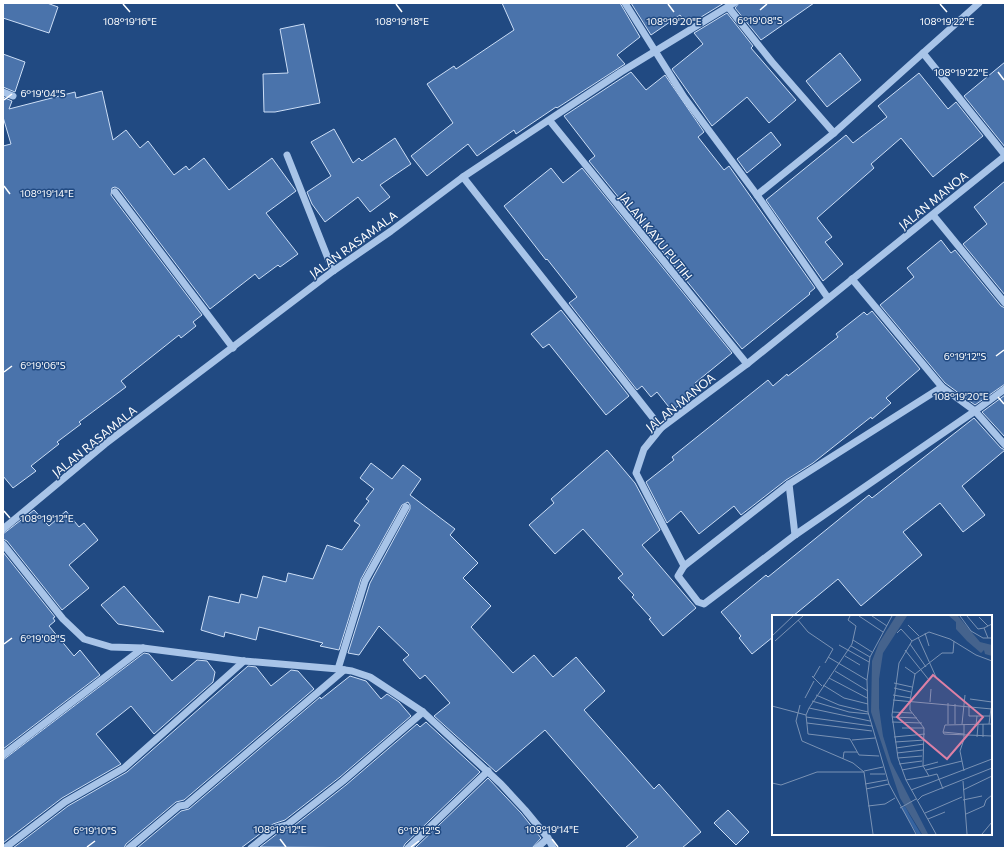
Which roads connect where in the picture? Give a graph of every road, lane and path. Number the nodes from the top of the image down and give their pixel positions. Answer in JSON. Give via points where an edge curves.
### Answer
{"nodes":[{"id":1,"x":624,"y":3,"type":"edge"},
{"id":2,"x":979,"y":3,"type":"edge"},
{"id":3,"x":731,"y":5,"type":"edge"},
{"id":4,"x":656,"y":53,"type":"junction"},
{"id":5,"x":924,"y":53,"type":"junction"},
{"id":6,"x":3,"y":92,"type":"edge"},
{"id":7,"x":13,"y":96,"type":"dead end"},
{"id":8,"x":550,"y":121,"type":"junction"},
{"id":9,"x":834,"y":133,"type":"junction"},
{"id":10,"x":287,"y":155,"type":"dead end"},
{"id":11,"x":1005,"y":155,"type":"edge"},
{"id":12,"x":462,"y":177,"type":"junction"},
{"id":13,"x":115,"y":192,"type":"dead end"},
{"id":14,"x":757,"y":195,"type":"junction"},
{"id":15,"x":933,"y":215,"type":"junction"},
{"id":16,"x":333,"y":271,"type":"junction"},
{"id":17,"x":852,"y":279,"type":"junction"},
{"id":18,"x":828,"y":298,"type":"junction"},
{"id":19,"x":1005,"y":303,"type":"edge"},
{"id":20,"x":233,"y":348,"type":"junction"},
{"id":21,"x":747,"y":364,"type":"junction"},
{"id":22,"x":942,"y":387,"type":"junction"},
{"id":23,"x":1005,"y":389,"type":"edge"},
{"id":24,"x":975,"y":411,"type":"junction"},
{"id":25,"x":661,"y":428,"type":"junction"},
{"id":26,"x":1005,"y":444,"type":"edge"},
{"id":27,"x":789,"y":484,"type":"junction"},
{"id":28,"x":406,"y":507,"type":"dead end"},
{"id":29,"x":3,"y":529,"type":"edge"},
{"id":30,"x":795,"y":535,"type":"junction"},
{"id":31,"x":3,"y":544,"type":"edge"},
{"id":32,"x":684,"y":566,"type":"junction"},
{"id":33,"x":142,"y":648,"type":"junction"},
{"id":34,"x":244,"y":661,"type":"junction"},
{"id":35,"x":341,"y":670,"type":"junction"},
{"id":36,"x":423,"y":712,"type":"junction"},
{"id":37,"x":3,"y":755,"type":"edge"},
{"id":38,"x":488,"y":771,"type":"junction"},
{"id":39,"x":548,"y":838,"type":"junction"},
{"id":40,"x":5,"y":848,"type":"edge"},
{"id":41,"x":129,"y":848,"type":"edge"},
{"id":42,"x":251,"y":848,"type":"edge"},
{"id":43,"x":408,"y":848,"type":"edge"},
{"id":44,"x":537,"y":848,"type":"edge"},
{"id":45,"x":553,"y":848,"type":"edge"}],
"edges":[{"from":1,"to":4,"type":"street"},
{"from":2,"to":5,"type":"street"},
{"from":3,"to":4,"type":"street","name":"JALAN RASAMALA"},
{"from":3,"to":9,"type":"street","via":[[772,62]]},
{"from":4,"to":8,"type":"street","name":"JALAN RASAMALA","via":[[621,72]]},
{"from":4,"to":14,"type":"street","via":[[684,97]]},
{"from":5,"to":9,"type":"street"},
{"from":5,"to":11,"type":"street"},
{"from":6,"to":7,"type":"street"},
{"from":8,"to":12,"type":"street","name":"JALAN RASAMALA"},
{"from":8,"to":21,"type":"street","name":"JALAN KAYU PUTIH"},
{"from":9,"to":14,"type":"street"},
{"from":10,"to":16,"type":"street"},
{"from":11,"to":15,"type":"street","name":"JALAN MANOA"},
{"from":12,"to":16,"type":"street","name":"JALAN RASAMALA"},
{"from":12,"to":25,"type":"street"},
{"from":13,"to":20,"type":"street"},
{"from":14,"to":18,"type":"street"},
{"from":15,"to":17,"type":"street","name":"JALAN MANOA"},
{"from":15,"to":19,"type":"street"},
{"from":16,"to":20,"type":"street","name":"JALAN RASAMALA"},
{"from":17,"to":18,"type":"street","name":"JALAN MANOA"},
{"from":17,"to":22,"type":"street"},
{"from":18,"to":21,"type":"street","name":"JALAN MANOA"},
{"from":20,"to":29,"type":"street","name":"JALAN RASAMALA","via":[[105,444]]},
{"from":21,"to":25,"type":"street","name":"JALAN MANOA"},
{"from":22,"to":24,"type":"street"},
{"from":22,"to":27,"type":"street"},
{"from":23,"to":24,"type":"street"},
{"from":24,"to":26,"type":"street"},
{"from":24,"to":30,"type":"street"},
{"from":25,"to":32,"type":"street","name":"JALAN MANOA","via":[[644,449],[636,473]]},
{"from":27,"to":30,"type":"street"},
{"from":27,"to":32,"type":"street"},
{"from":28,"to":35,"type":"street","via":[[365,581]]},
{"from":30,"to":32,"type":"street","via":[[704,604],[698,602],[678,576]]},
{"from":31,"to":33,"type":"street","via":[[63,619],[84,640],[111,647]]},
{"from":33,"to":34,"type":"street"},
{"from":33,"to":37,"type":"street"},
{"from":34,"to":35,"type":"street"},
{"from":34,"to":40,"type":"street","via":[[124,768],[65,802]]},
{"from":35,"to":36,"type":"street","via":[[370,677]]},
{"from":35,"to":41,"type":"street","via":[[186,805],[179,806]]},
{"from":36,"to":38,"type":"street"},
{"from":36,"to":42,"type":"street","via":[[337,786],[287,825],[276,828]]},
{"from":38,"to":39,"type":"street"},
{"from":38,"to":43,"type":"street"},
{"from":39,"to":44,"type":"street"},
{"from":39,"to":45,"type":"street"}]}
